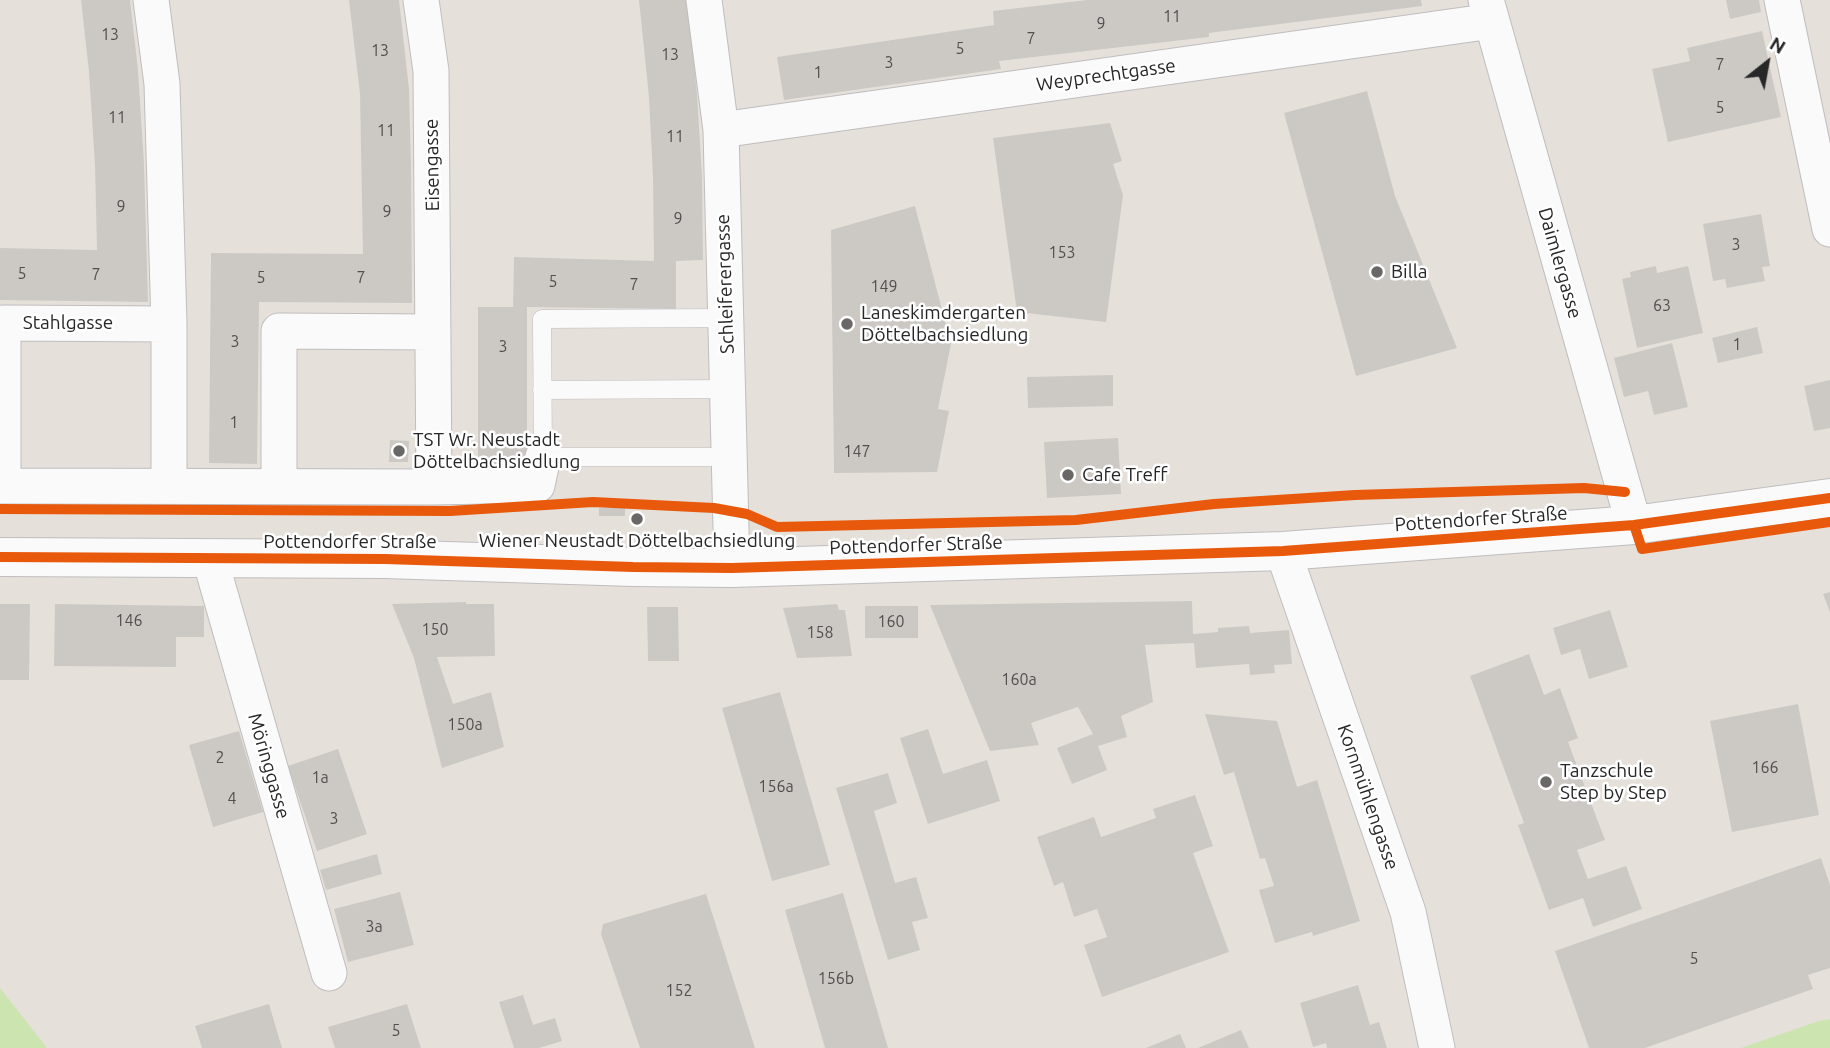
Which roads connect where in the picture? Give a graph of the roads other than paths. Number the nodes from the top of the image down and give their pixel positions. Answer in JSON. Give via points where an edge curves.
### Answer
{"nodes":[{"id":1,"x":150,"y":0,"type":"edge"},
{"id":2,"x":421,"y":0,"type":"edge"},
{"id":3,"x":704,"y":0,"type":"edge"},
{"id":4,"x":1782,"y":0,"type":"edge"},
{"id":5,"x":1489,"y":10,"type":"edge"},
{"id":6,"x":721,"y":130,"type":"junction"},
{"id":7,"x":1830,"y":229,"type":"edge"},
{"id":8,"x":727,"y":318,"type":"junction"},
{"id":9,"x":169,"y":324,"type":"junction"},
{"id":10,"x":433,"y":332,"type":"junction"},
{"id":11,"x":728,"y":389,"type":"junction"},
{"id":12,"x":542,"y":390,"type":"junction"},
{"id":13,"x":543,"y":457,"type":"junction"},
{"id":14,"x":729,"y":457,"type":"junction"},
{"id":15,"x":1,"y":486,"type":"edge"},
{"id":16,"x":169,"y":486,"type":"junction"},
{"id":17,"x":279,"y":486,"type":"junction"},
{"id":18,"x":434,"y":487,"type":"junction"},
{"id":19,"x":1830,"y":498,"type":"edge"},
{"id":20,"x":1634,"y":525,"type":"junction"},
{"id":21,"x":1283,"y":551,"type":"junction"},
{"id":22,"x":0,"y":557,"type":"edge"},
{"id":23,"x":210,"y":559,"type":"junction"},
{"id":24,"x":732,"y":568,"type":"junction"},
{"id":25,"x":329,"y":974,"type":"dead end"},
{"id":26,"x":1437,"y":1048,"type":"edge"}],
"edges":[{"from":1,"to":9,"type":"street","via":[[162,84]]},
{"from":2,"to":10,"type":"street","name":"Eisengasse","via":[[431,72]]},
{"from":3,"to":6,"type":"street","name":"Schleiferergasse"},
{"from":4,"to":7,"type":"street"},
{"from":5,"to":6,"type":"street","name":"Weyprechtgasse"},
{"from":5,"to":20,"type":"street","name":"Daimlergasse"},
{"from":6,"to":8,"type":"street","name":"Schleiferergasse"},
{"from":8,"to":11,"type":"street","name":"Schleiferergasse"},
{"from":8,"to":12,"type":"lane","via":[[542,319]]},
{"from":9,"to":15,"type":"street","name":"Stahlgasse","via":[[3,323]]},
{"from":9,"to":16,"type":"street"},
{"from":10,"to":17,"type":"street","via":[[279,331]]},
{"from":10,"to":18,"type":"street","name":"Eisengasse"},
{"from":11,"to":12,"type":"lane"},
{"from":11,"to":14,"type":"street","name":"Schleiferergasse"},
{"from":12,"to":13,"type":"lane"},
{"from":13,"to":14,"type":"lane"},
{"from":13,"to":18,"type":"street","via":[[537,485]]},
{"from":14,"to":24,"type":"street","name":"Schleiferergasse"},
{"from":15,"to":16,"type":"street"},
{"from":16,"to":17,"type":"street"},
{"from":17,"to":18,"type":"street"},
{"from":19,"to":20,"type":"main road","name":"Pottendorfer Straße"},
{"from":20,"to":21,"type":"main road","name":"Pottendorfer Straße"},
{"from":21,"to":24,"type":"main road","name":"Pottendorfer Straße"},
{"from":21,"to":26,"type":"street","name":"Kornmühlengasse","via":[[1408,912]]},
{"from":22,"to":23,"type":"main road","name":"Pottendorfer Straße"},
{"from":23,"to":24,"type":"main road","name":"Pottendorfer Straße"},
{"from":23,"to":25,"type":"street","name":"Möringgasse"}]}
